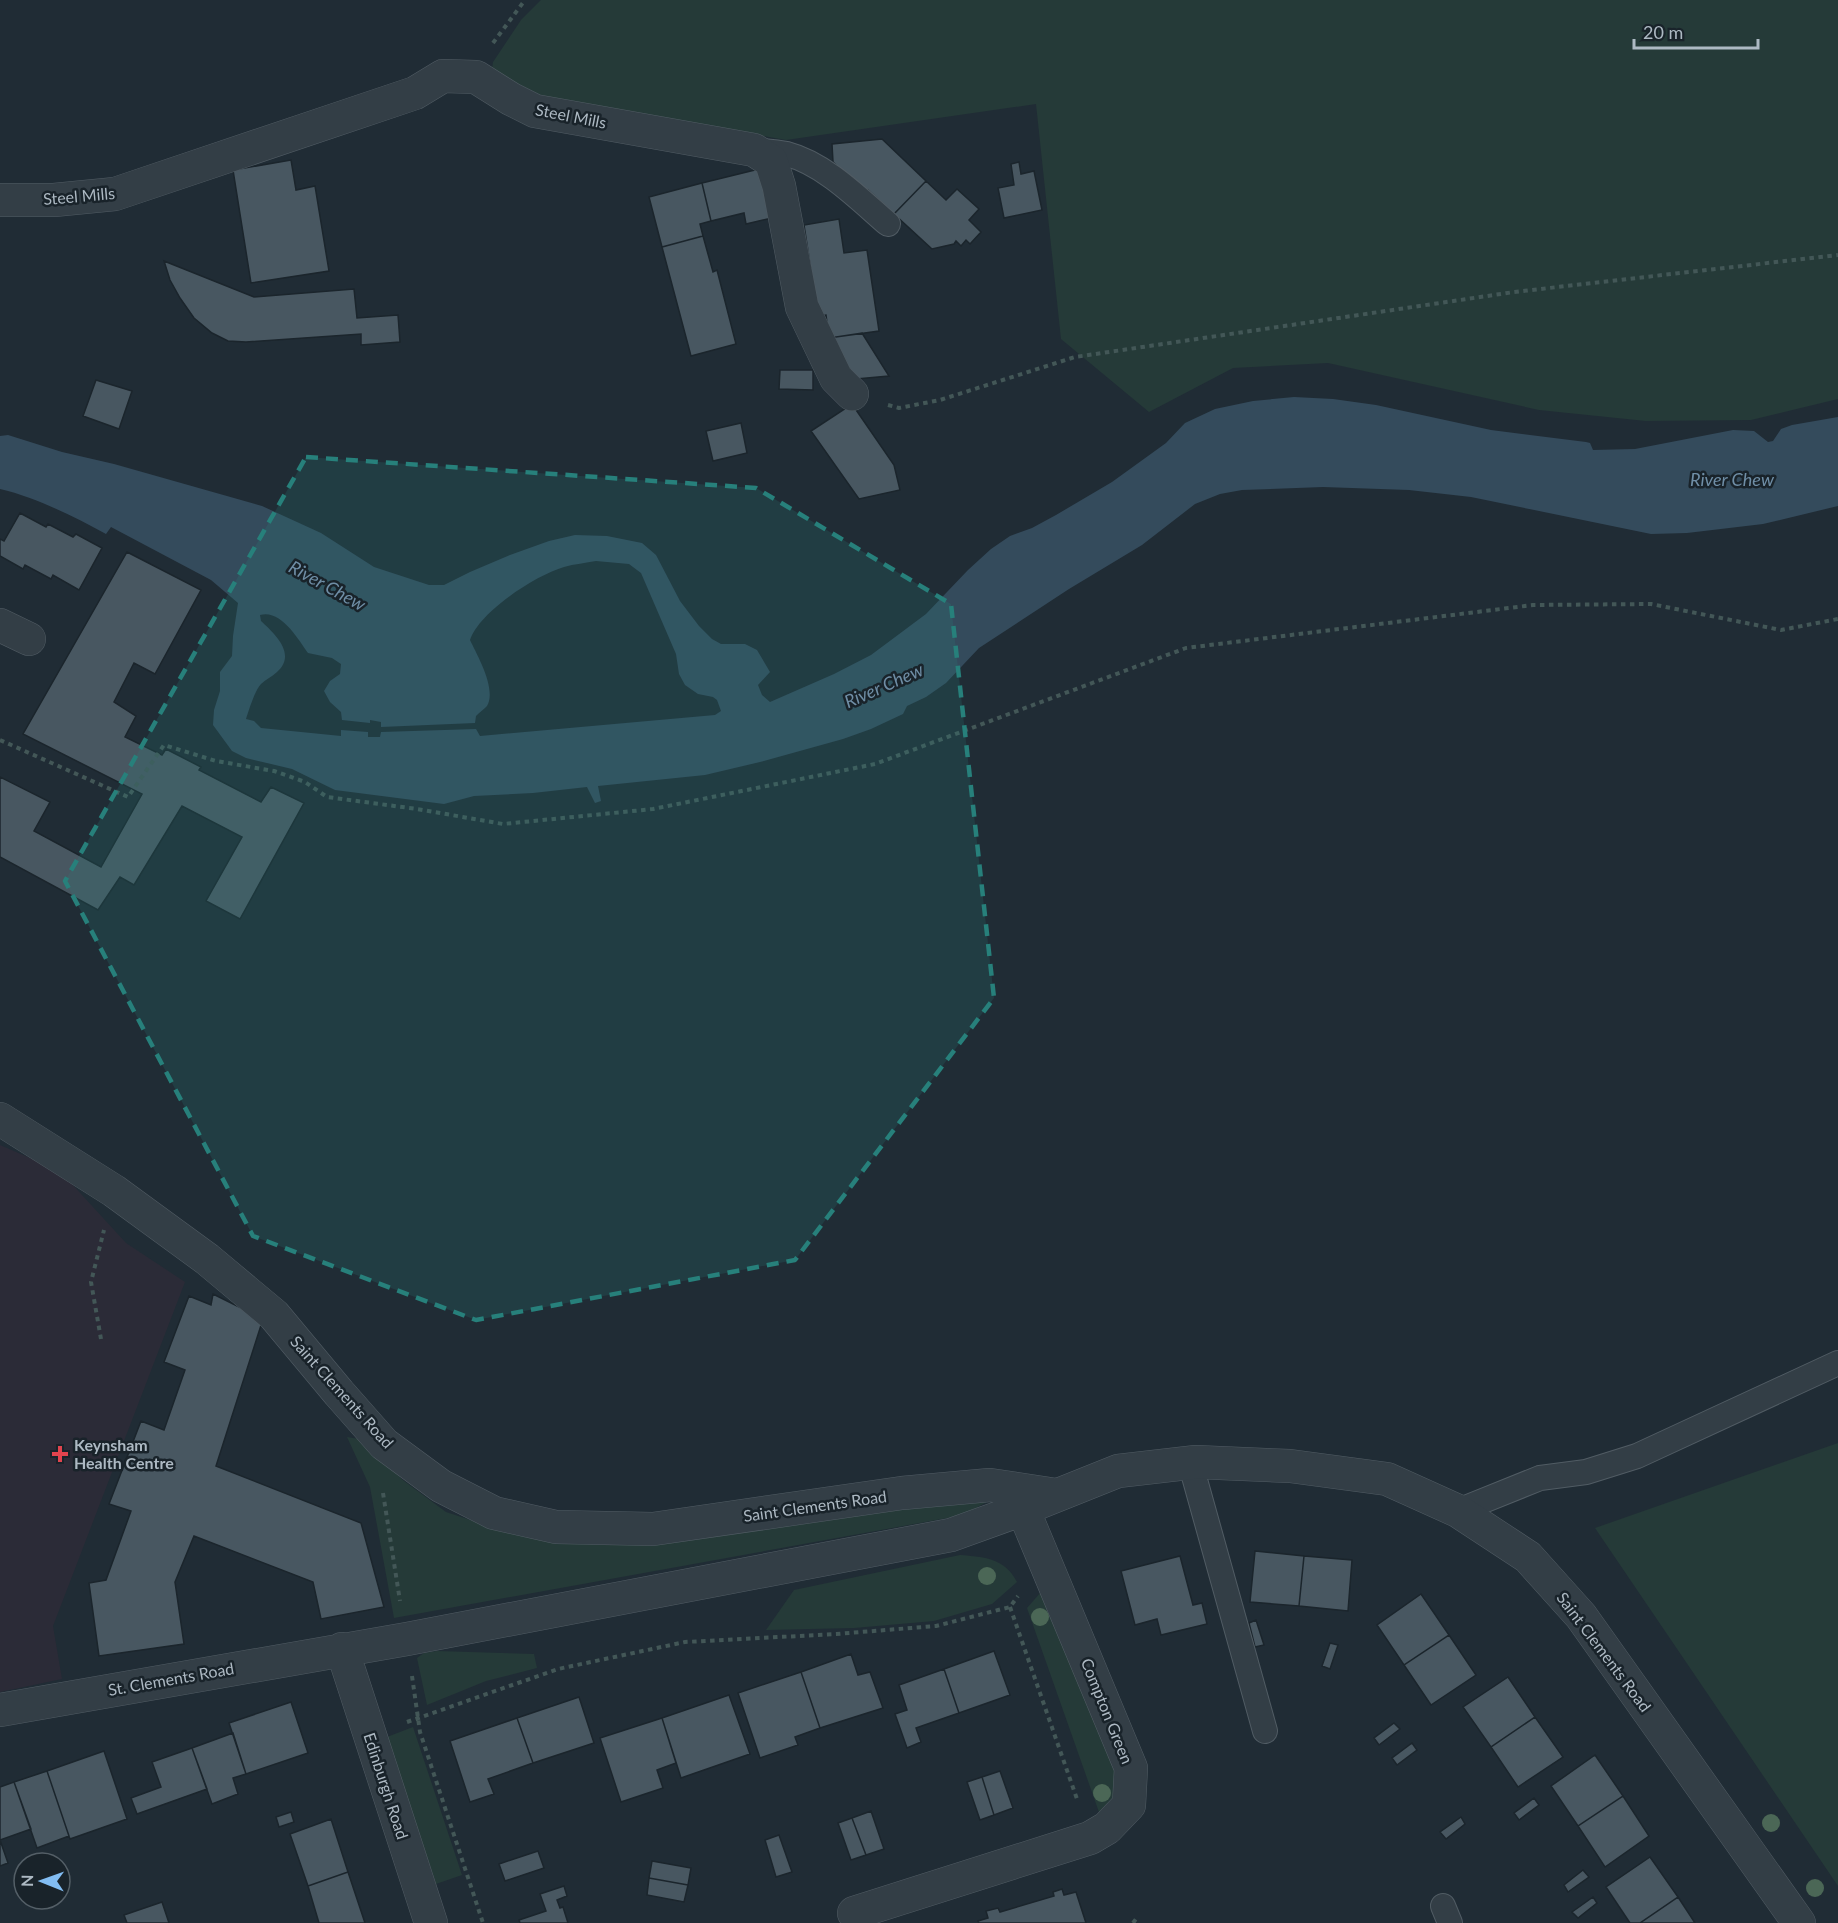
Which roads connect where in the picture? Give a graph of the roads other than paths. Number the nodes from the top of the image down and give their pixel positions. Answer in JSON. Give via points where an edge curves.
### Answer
{"nodes":[{"id":1,"x":754,"y":150,"type":"junction"},
{"id":2,"x":0,"y":200,"type":"edge"},
{"id":3,"x":888,"y":224,"type":"dead end"},
{"id":4,"x":852,"y":394,"type":"road end"},
{"id":5,"x":0,"y":625,"type":"edge"},
{"id":6,"x":28,"y":639,"type":"dead end"},
{"id":7,"x":0,"y":1119,"type":"edge"},
{"id":8,"x":1838,"y":1363,"type":"edge"},
{"id":9,"x":1190,"y":1462,"type":"junction"},
{"id":10,"x":1056,"y":1495,"type":"junction"},
{"id":11,"x":1023,"y":1509,"type":"junction"},
{"id":12,"x":1458,"y":1511,"type":"junction"},
{"id":13,"x":342,"y":1649,"type":"junction"},
{"id":14,"x":0,"y":1710,"type":"edge"},
{"id":15,"x":1265,"y":1731,"type":"dead end"},
{"id":16,"x":854,"y":1913,"type":"dead end"},
{"id":17,"x":431,"y":1923,"type":"edge"},
{"id":18,"x":1799,"y":1923,"type":"edge"}],
"edges":[{"from":1,"to":2,"type":"street","name":"Steel Mills","via":[[535,111],[476,77],[443,76],[415,93],[115,194]]},
{"from":1,"to":3,"type":"lane","via":[[788,154],[810,163],[845,186]]},
{"from":1,"to":4,"type":"street","via":[[771,161],[779,186],[802,307],[836,378]]},
{"from":5,"to":6,"type":"street"},
{"from":7,"to":10,"type":"street","name":"Saint Clements Road","via":[[114,1191],[207,1259],[274,1315],[384,1444],[441,1486],[494,1513],[556,1527],[653,1529],[902,1493],[990,1485]]},
{"from":8,"to":12,"type":"lane","via":[[1637,1456],[1586,1472],[1540,1479]]},
{"from":9,"to":10,"type":"street","name":"Saint Clements Road","via":[[1118,1471]]},
{"from":9,"to":12,"type":"street","name":"Saint Clements Road","via":[[1290,1466],[1387,1479]]},
{"from":9,"to":15,"type":"lane"},
{"from":10,"to":11,"type":"street","name":"Saint Clements Road"},
{"from":11,"to":13,"type":"street","name":"Saint Clements Road","via":[[951,1535]]},
{"from":11,"to":16,"type":"street","name":"Compton Green","via":[[1131,1768],[1129,1805],[1107,1828],[1090,1838]]},
{"from":12,"to":18,"type":"street","name":"Saint Clements Road","via":[[1528,1557],[1581,1616]]},
{"from":13,"to":14,"type":"street","name":"St. Clements Road"},
{"from":13,"to":17,"type":"street","name":"Edinburgh Road"}]}
